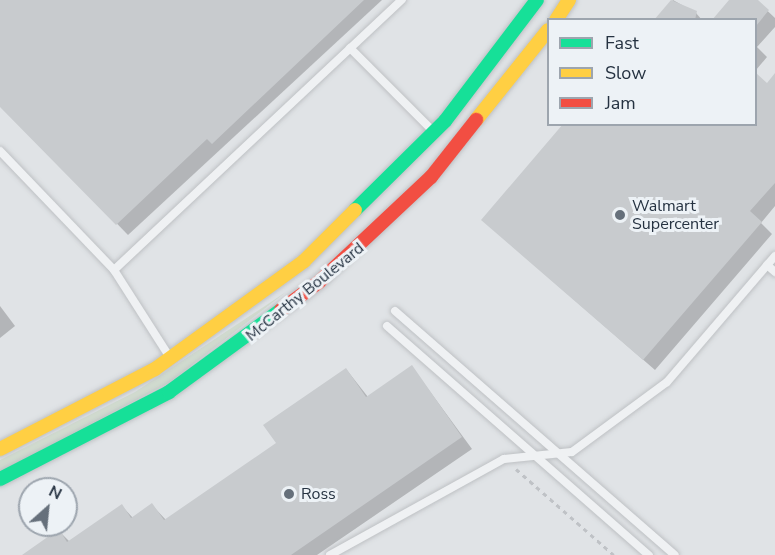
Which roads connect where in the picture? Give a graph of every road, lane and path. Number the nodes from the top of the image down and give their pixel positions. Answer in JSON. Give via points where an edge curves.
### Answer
{"nodes":[{"id":1,"x":402,"y":0,"type":"edge"},
{"id":2,"x":537,"y":0,"type":"edge"},
{"id":3,"x":569,"y":0,"type":"edge"},
{"id":4,"x":557,"y":18,"type":"edge"},
{"id":5,"x":547,"y":32,"type":"edge"},
{"id":6,"x":350,"y":48,"type":"junction"},
{"id":7,"x":434,"y":133,"type":"junction"},
{"id":8,"x":0,"y":151,"type":"edge"},
{"id":9,"x":775,"y":256,"type":"edge"},
{"id":10,"x":767,"y":265,"type":"junction"},
{"id":11,"x":114,"y":270,"type":"junction"},
{"id":12,"x":775,"y":272,"type":"edge"},
{"id":13,"x":394,"y":311,"type":"dead end"},
{"id":14,"x":387,"y":326,"type":"dead end"},
{"id":15,"x":171,"y":359,"type":"junction"},
{"id":16,"x":0,"y":449,"type":"edge"},
{"id":17,"x":560,"y":455,"type":"junction"},
{"id":18,"x":538,"y":457,"type":"junction"},
{"id":19,"x":504,"y":459,"type":"junction"},
{"id":20,"x":0,"y":479,"type":"edge"},
{"id":21,"x":330,"y":555,"type":"edge"},
{"id":22,"x":614,"y":555,"type":"edge"},
{"id":23,"x":649,"y":555,"type":"edge"},
{"id":24,"x":675,"y":555,"type":"edge"}],
"edges":[{"from":1,"to":6,"type":"lane"},
{"from":2,"to":7,"type":"main road","name":"McCarthy Boulevard"},
{"from":3,"to":4,"type":"main road"},
{"from":5,"to":20,"type":"main road","name":"McCarthy Boulevard","via":[[431,177],[319,282],[169,392]]},
{"from":6,"to":7,"type":"lane"},
{"from":6,"to":11,"type":"lane"},
{"from":7,"to":15,"type":"main road","name":"McCarthy Boulevard","via":[[304,261]]},
{"from":8,"to":11,"type":"lane"},
{"from":9,"to":10,"type":"lane"},
{"from":10,"to":12,"type":"lane"},
{"from":10,"to":17,"type":"lane","via":[[667,382],[572,452]]},
{"from":11,"to":15,"type":"lane"},
{"from":13,"to":17,"type":"lane"},
{"from":14,"to":18,"type":"lane"},
{"from":15,"to":16,"type":"main road","name":"McCarthy Boulevard"},
{"from":17,"to":18,"type":"lane"},
{"from":17,"to":24,"type":"lane"},
{"from":18,"to":19,"type":"lane"},
{"from":18,"to":23,"type":"lane"},
{"from":19,"to":21,"type":"lane"},
{"from":19,"to":22,"type":"path"}]}
